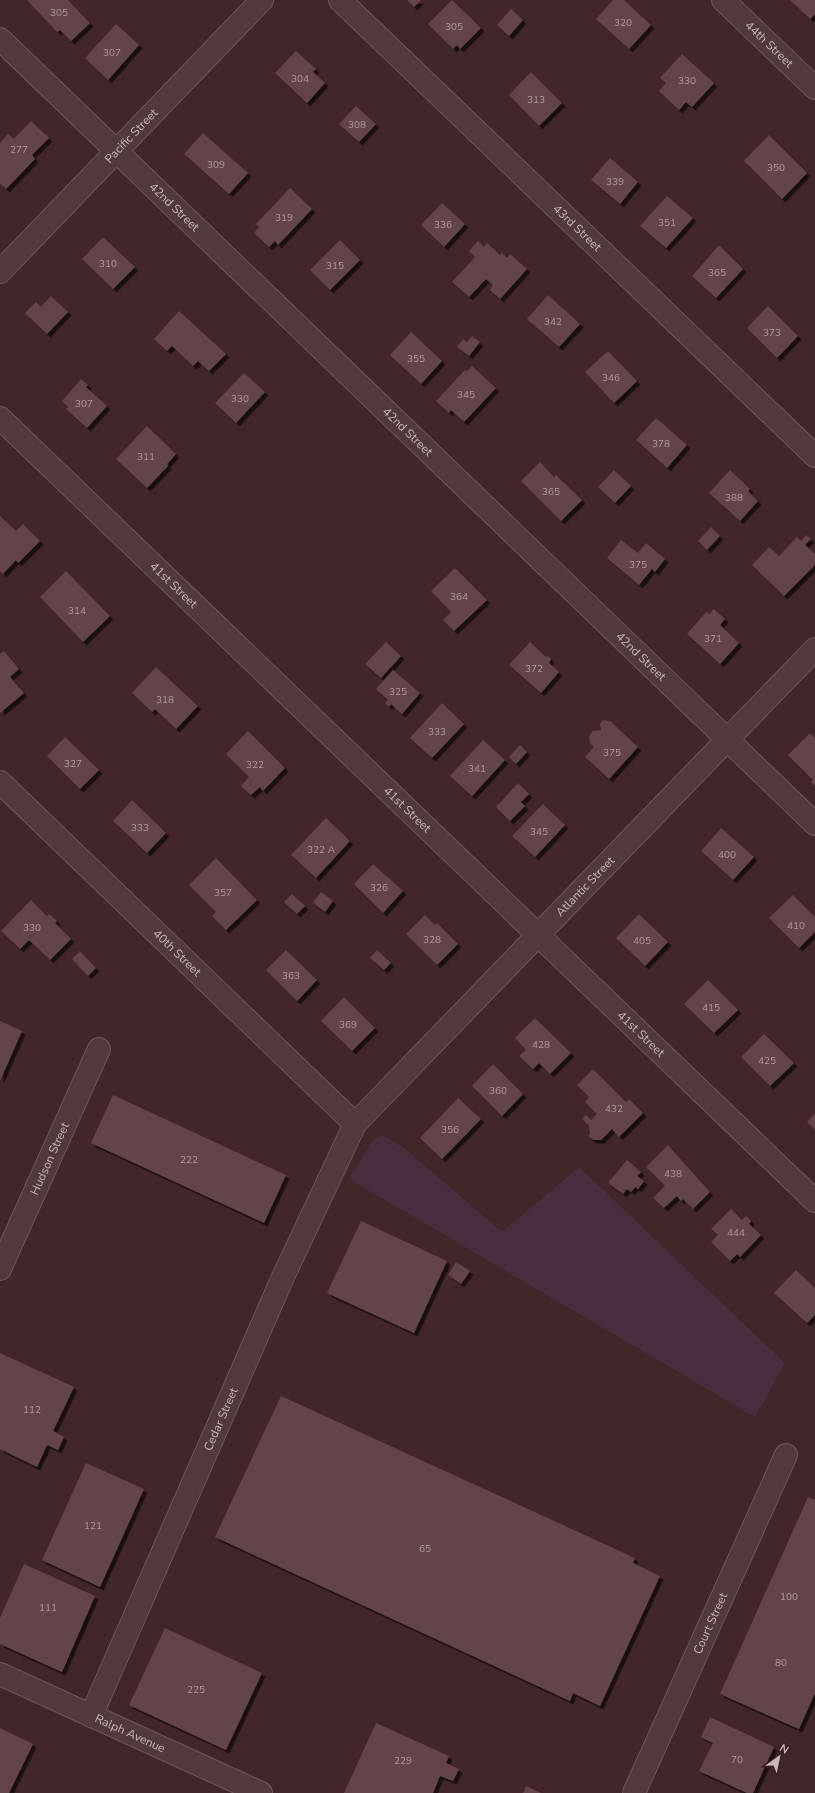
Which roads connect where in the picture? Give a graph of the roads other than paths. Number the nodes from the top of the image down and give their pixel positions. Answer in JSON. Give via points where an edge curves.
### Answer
{"nodes":[{"id":1,"x":262,"y":0,"type":"edge"},
{"id":2,"x":340,"y":0,"type":"edge"},
{"id":3,"x":723,"y":0,"type":"edge"},
{"id":4,"x":0,"y":39,"type":"edge"},
{"id":5,"x":815,"y":88,"type":"edge"},
{"id":6,"x":116,"y":151,"type":"junction"},
{"id":7,"x":0,"y":272,"type":"edge"},
{"id":8,"x":0,"y":418,"type":"edge"},
{"id":9,"x":815,"y":456,"type":"edge"},
{"id":10,"x":815,"y":649,"type":"edge"},
{"id":11,"x":728,"y":740,"type":"junction"},
{"id":12,"x":0,"y":782,"type":"edge"},
{"id":13,"x":815,"y":824,"type":"edge"},
{"id":14,"x":538,"y":935,"type":"junction"},
{"id":15,"x":100,"y":1048,"type":"dead end"},
{"id":16,"x":355,"y":1124,"type":"junction"},
{"id":17,"x":815,"y":1201,"type":"edge"},
{"id":18,"x":0,"y":1269,"type":"edge"},
{"id":19,"x":786,"y":1454,"type":"dead end"},
{"id":20,"x":0,"y":1674,"type":"edge"},
{"id":21,"x":91,"y":1716,"type":"junction"},
{"id":22,"x":261,"y":1793,"type":"edge"},
{"id":23,"x":634,"y":1793,"type":"edge"}],
"edges":[{"from":1,"to":6,"type":"street","name":"Pacific Street"},
{"from":2,"to":9,"type":"street","name":"43rd Street"},
{"from":3,"to":5,"type":"street","name":"44th Street"},
{"from":4,"to":6,"type":"street","name":"42nd Street"},
{"from":6,"to":7,"type":"street","name":"Pacific Street"},
{"from":6,"to":11,"type":"street","name":"42nd Street"},
{"from":8,"to":14,"type":"street","name":"41st Street"},
{"from":10,"to":11,"type":"street","name":"Atlantic Street"},
{"from":11,"to":13,"type":"street","name":"42nd Street"},
{"from":11,"to":14,"type":"street","name":"Atlantic Street"},
{"from":12,"to":16,"type":"street","name":"40th Street"},
{"from":14,"to":16,"type":"street","name":"Atlantic Street"},
{"from":14,"to":17,"type":"street","name":"41st Street"},
{"from":15,"to":18,"type":"street","name":"Hudson Street"},
{"from":16,"to":21,"type":"street","name":"Cedar Street","via":[[283,1277]]},
{"from":19,"to":23,"type":"street","name":"Court Street"},
{"from":20,"to":21,"type":"street","name":"Ralph Avenue"},
{"from":21,"to":22,"type":"street","name":"Ralph Avenue"}]}
